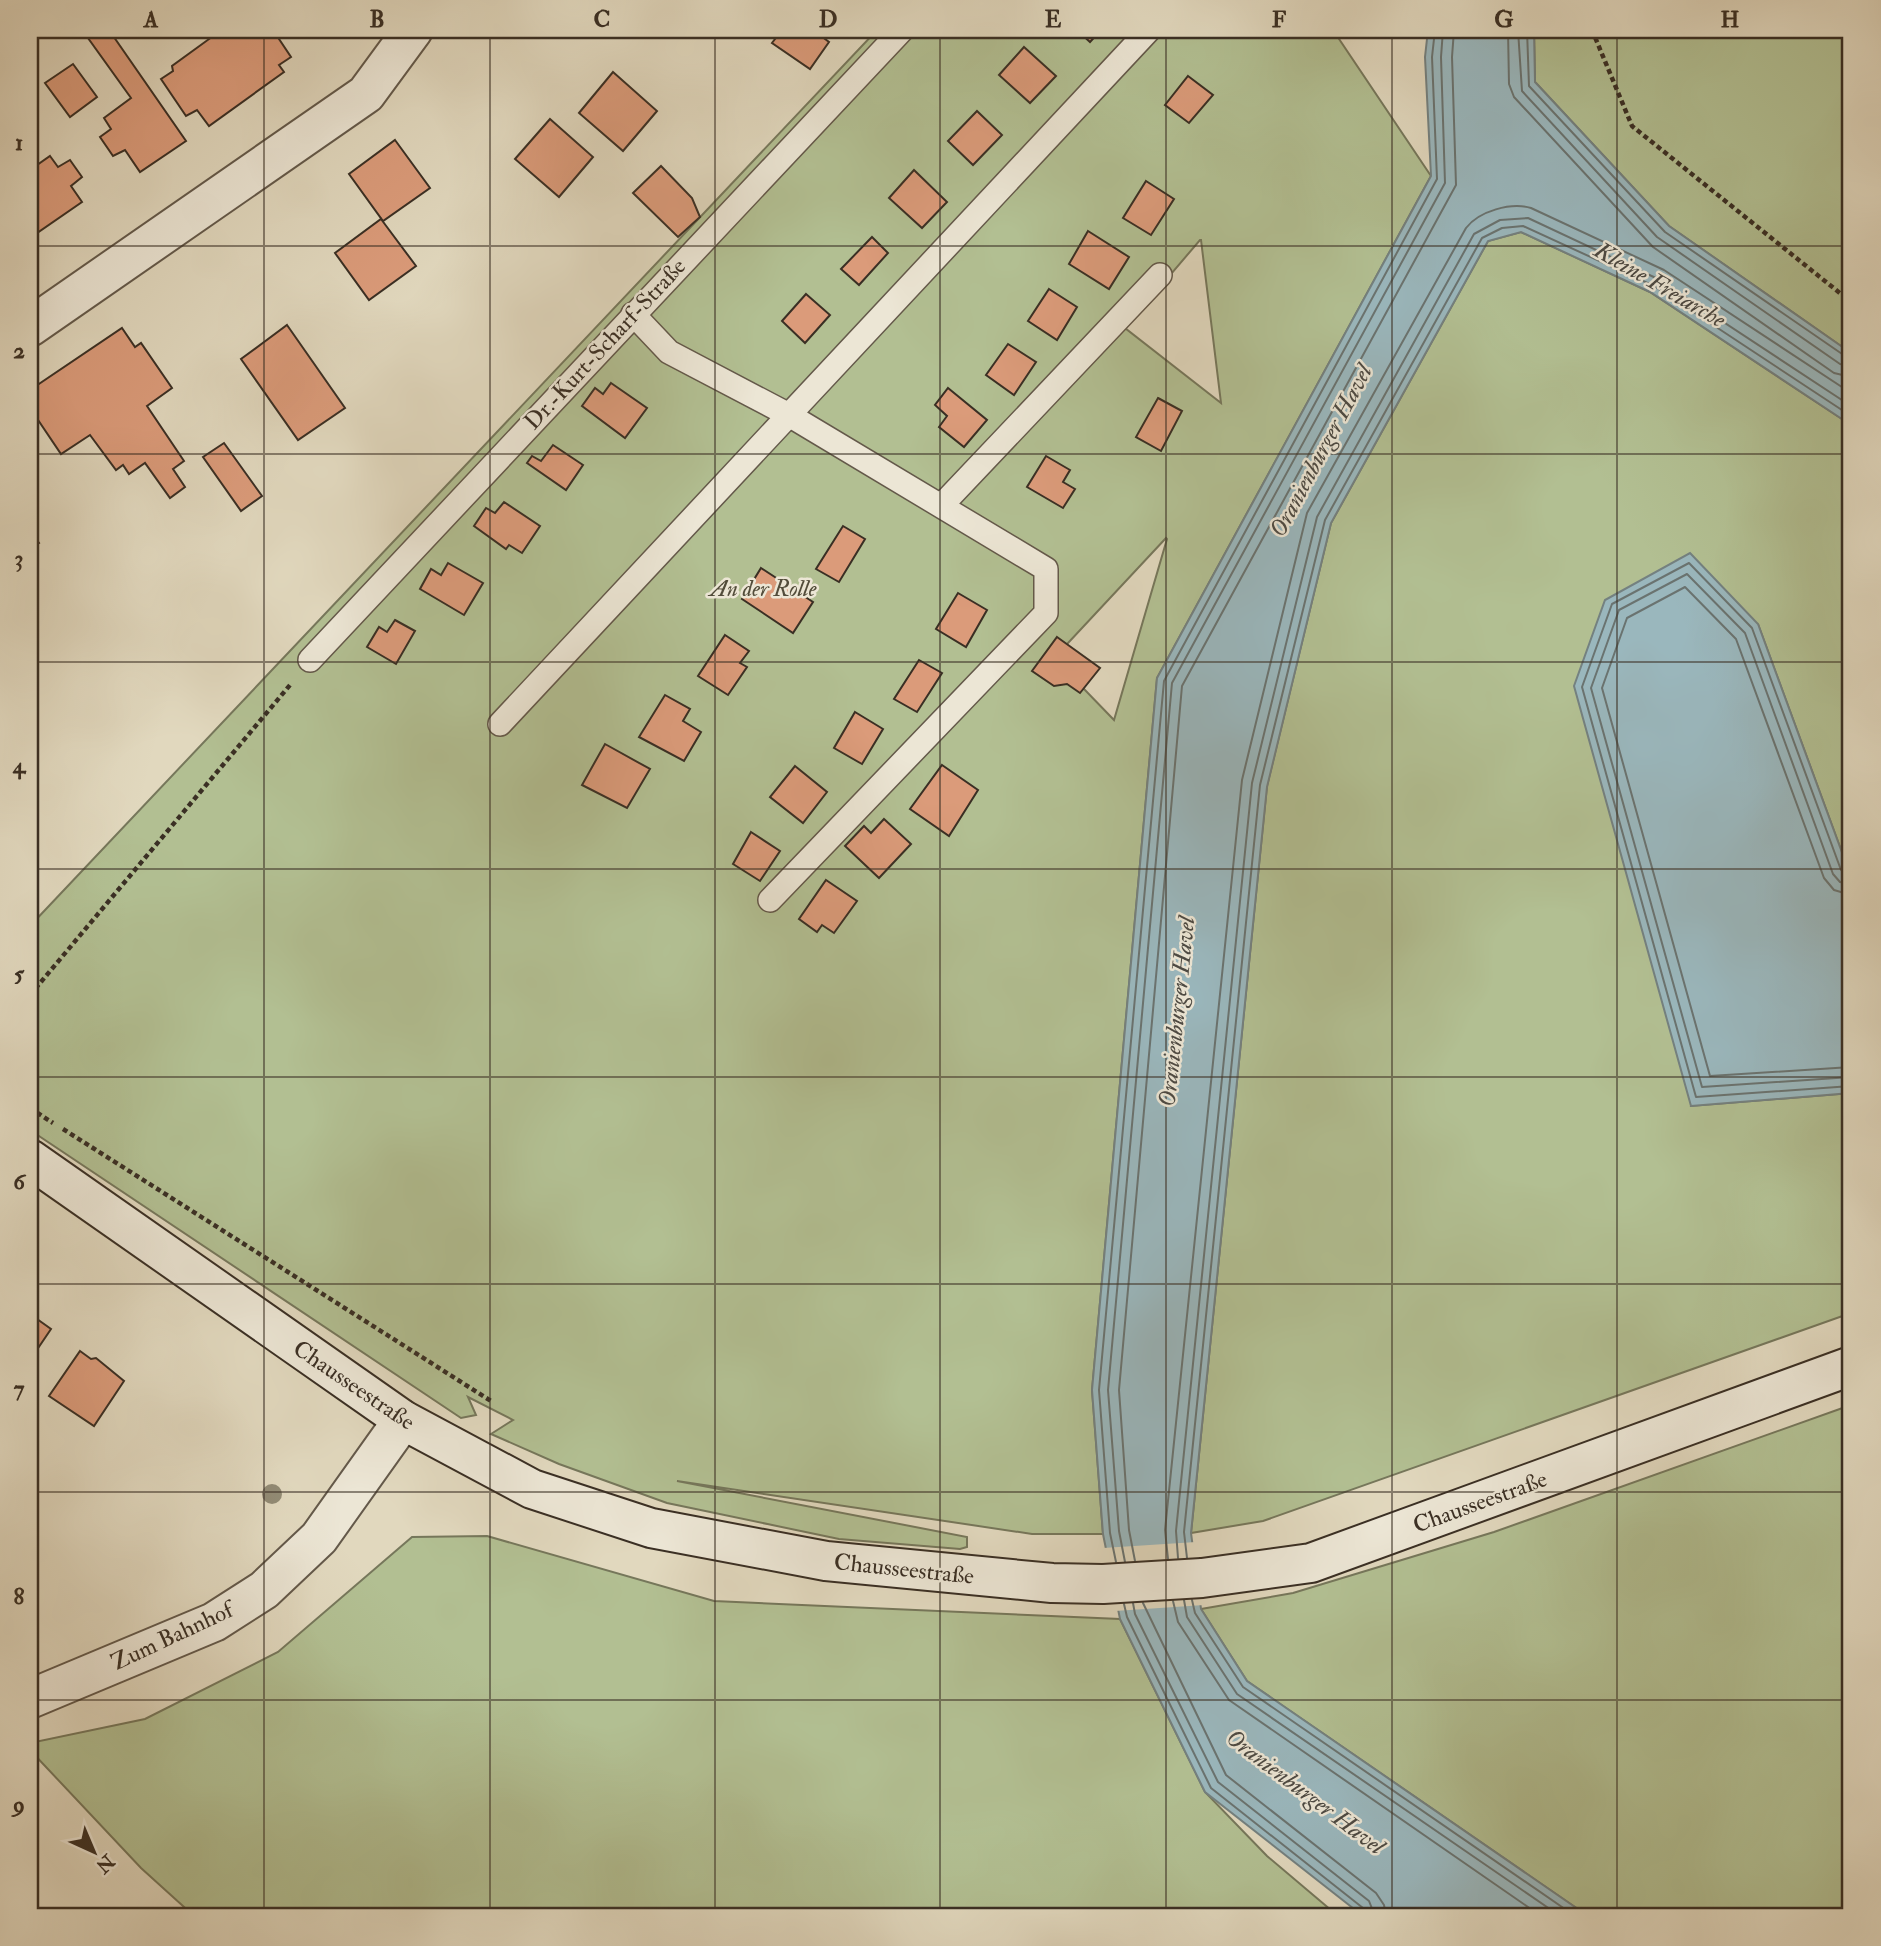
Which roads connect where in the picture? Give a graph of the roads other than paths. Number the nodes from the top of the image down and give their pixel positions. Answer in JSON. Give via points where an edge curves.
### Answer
{"nodes":[{"id":1,"x":413,"y":30,"type":"edge"},
{"id":2,"x":902,"y":30,"type":"edge"},
{"id":3,"x":1149,"y":30,"type":"edge"},
{"id":4,"x":1160,"y":275,"type":"dead end"},
{"id":5,"x":633,"y":314,"type":"junction"},
{"id":6,"x":30,"y":327,"type":"edge"},
{"id":7,"x":789,"y":415,"type":"junction"},
{"id":8,"x":942,"y":505,"type":"junction"},
{"id":9,"x":310,"y":660,"type":"road end"},
{"id":10,"x":500,"y":724,"type":"dead end"},
{"id":11,"x":769,"y":900,"type":"dead end"},
{"id":12,"x":30,"y":1159,"type":"edge"},
{"id":13,"x":1851,"y":1366,"type":"edge"},
{"id":14,"x":402,"y":1420,"type":"junction"},
{"id":15,"x":30,"y":1699,"type":"edge"}],
"edges":[{"from":1,"to":6,"type":"main road","via":[[366,94]]},
{"from":2,"to":5,"type":"lane","name":"Dr.-Kurt-Scharf-Straße"},
{"from":3,"to":7,"type":"lane"},
{"from":4,"to":8,"type":"lane"},
{"from":5,"to":7,"type":"lane","via":[[669,352]]},
{"from":5,"to":9,"type":"lane","name":"Dr.-Kurt-Scharf-Straße"},
{"from":7,"to":8,"type":"lane"},
{"from":7,"to":10,"type":"lane"},
{"from":8,"to":11,"type":"lane","via":[[1046,569],[1046,613]]},
{"from":12,"to":14,"type":"main road","name":"Chausseestraße"},
{"from":13,"to":14,"type":"main road","name":"Chausseestraße","via":[[1311,1563],[1202,1578],[1103,1584],[827,1561],[651,1528],[532,1489]]},
{"from":14,"to":15,"type":"main road","name":"Zum Bahnhof","via":[[319,1538],[264,1590],[214,1622]]}]}
